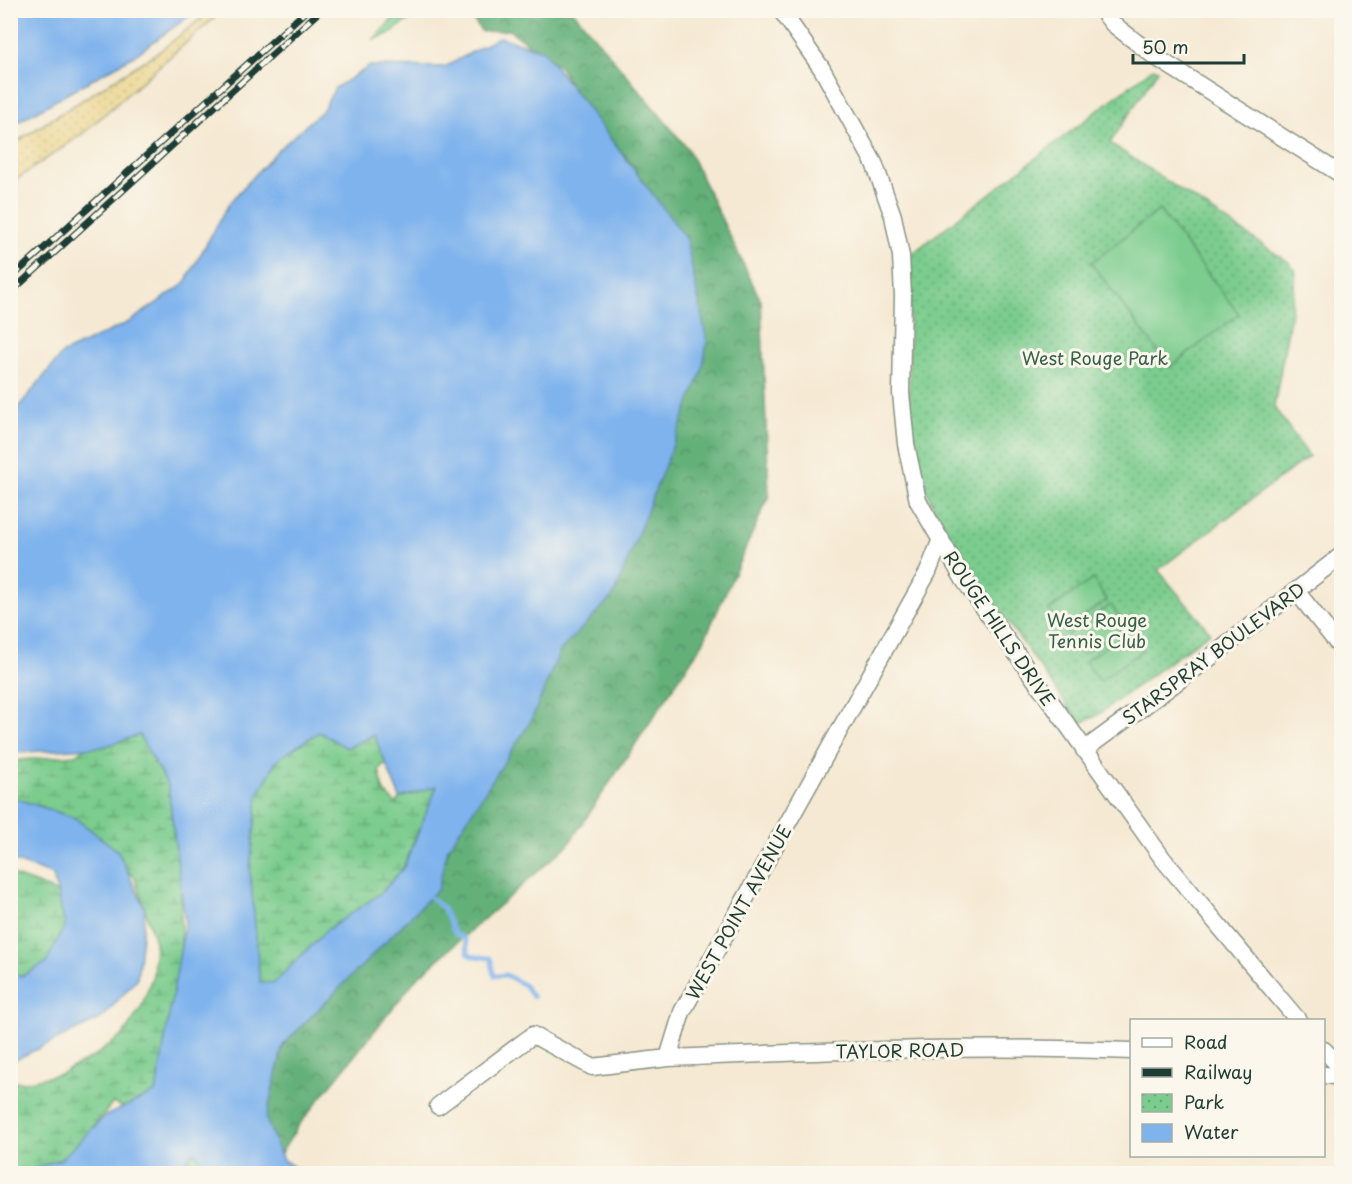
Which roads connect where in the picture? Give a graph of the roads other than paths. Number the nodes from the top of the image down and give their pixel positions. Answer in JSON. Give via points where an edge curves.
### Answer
{"nodes":[{"id":1,"x":782,"y":10,"type":"edge"},
{"id":2,"x":1102,"y":10,"type":"edge"},
{"id":3,"x":1341,"y":175,"type":"edge"},
{"id":4,"x":941,"y":539,"type":"junction"},
{"id":5,"x":1341,"y":555,"type":"edge"},
{"id":6,"x":1297,"y":592,"type":"junction"},
{"id":7,"x":1341,"y":649,"type":"edge"},
{"id":8,"x":1084,"y":750,"type":"junction"},
{"id":9,"x":1297,"y":1019,"type":"edge"},
{"id":10,"x":1130,"y":1051,"type":"edge"},
{"id":11,"x":1325,"y":1052,"type":"edge"},
{"id":12,"x":668,"y":1058,"type":"junction"},
{"id":13,"x":1341,"y":1069,"type":"edge"},
{"id":14,"x":1325,"y":1075,"type":"edge"},
{"id":15,"x":1341,"y":1077,"type":"edge"},
{"id":16,"x":438,"y":1106,"type":"dead end"}],
"edges":[{"from":1,"to":4,"type":"street","name":"ROUGE HILLS DRIVE","via":[[822,69],[874,163],[893,216],[901,256],[901,393],[906,444],[918,501]]},
{"from":2,"to":3,"type":"street","via":[[1113,24],[1154,56]]},
{"from":4,"to":8,"type":"street","name":"ROUGE HILLS DRIVE","via":[[964,580]]},
{"from":4,"to":12,"type":"street","name":"WEST POINT AVENUE","via":[[928,572],[682,1012]]},
{"from":5,"to":6,"type":"street","name":"STARSPRAY BOULEVARD"},
{"from":6,"to":7,"type":"street"},
{"from":6,"to":8,"type":"street","name":"STARSPRAY BOULEVARD"},
{"from":8,"to":9,"type":"street","name":"ROUGE HILLS DRIVE","via":[[1163,859]]},
{"from":10,"to":12,"type":"street","name":"TAYLOR ROAD","via":[[846,1050]]},
{"from":11,"to":13,"type":"street"},
{"from":12,"to":16,"type":"street","via":[[592,1067],[533,1035]]},
{"from":14,"to":15,"type":"street"}]}
